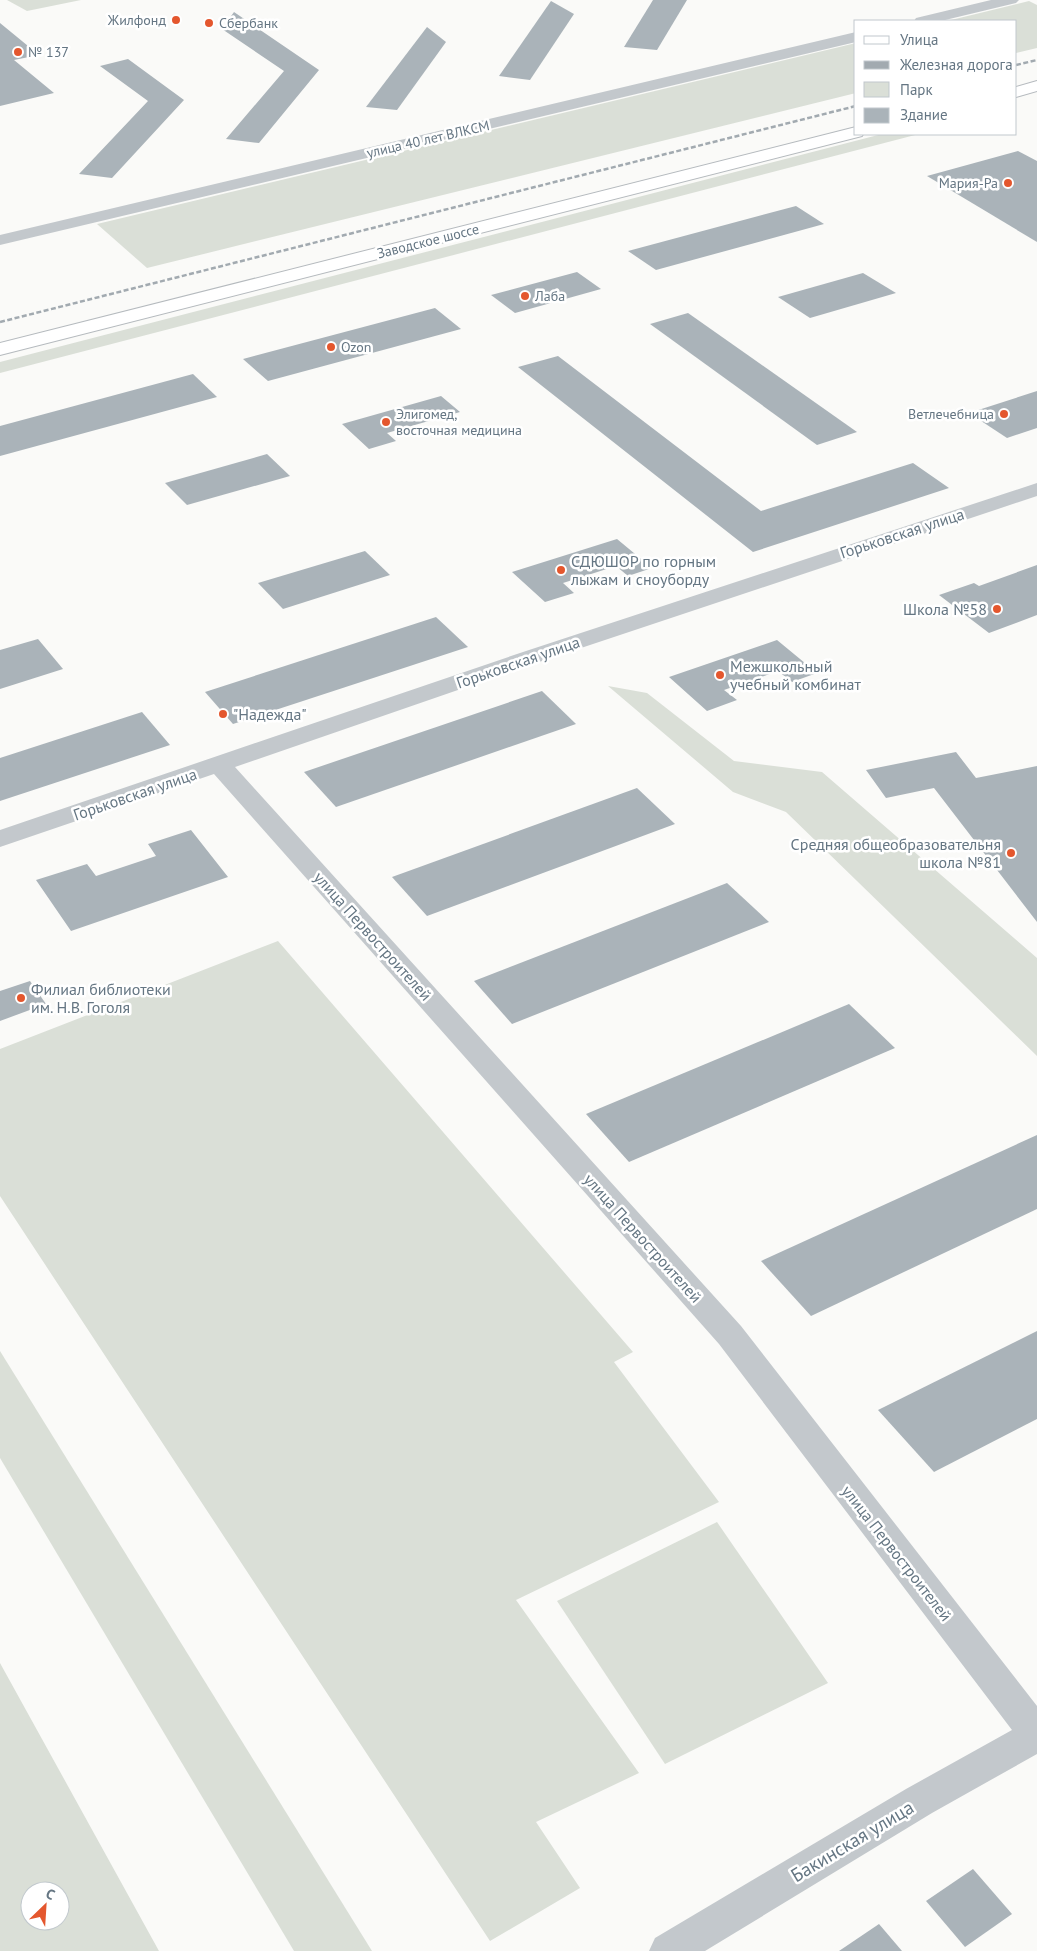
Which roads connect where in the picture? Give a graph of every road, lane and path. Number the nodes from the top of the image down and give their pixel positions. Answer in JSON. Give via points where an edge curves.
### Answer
{"nodes":[{"id":1,"x":1011,"y":0,"type":"edge"},
{"id":2,"x":926,"y":20,"type":"edge"},
{"id":3,"x":854,"y":37,"type":"edge"},
{"id":4,"x":1037,"y":86,"type":"edge"},
{"id":5,"x":1017,"y":92,"type":"edge"},
{"id":6,"x":854,"y":133,"type":"edge"},
{"id":7,"x":0,"y":240,"type":"edge"},
{"id":8,"x":0,"y":349,"type":"edge"},
{"id":9,"x":1037,"y":488,"type":"edge"},
{"id":10,"x":220,"y":765,"type":"junction"},
{"id":11,"x":0,"y":839,"type":"edge"},
{"id":12,"x":1037,"y":1734,"type":"edge"},
{"id":13,"x":669,"y":1951,"type":"edge"}],
"edges":[{"from":1,"to":2,"type":"street"},
{"from":3,"to":7,"type":"street","name":"улица 40 лет ВЛКСМ"},
{"from":4,"to":5,"type":"main road"},
{"from":6,"to":8,"type":"main road","name":"Заводское шоссе"},
{"from":9,"to":10,"type":"street","name":"Горьковская улица"},
{"from":10,"to":11,"type":"street","name":"Горьковская улица"},
{"from":10,"to":12,"type":"street","name":"улица Первостроителей","via":[[730,1335]]},
{"from":12,"to":13,"type":"street","name":"Бакинская улица"}]}
